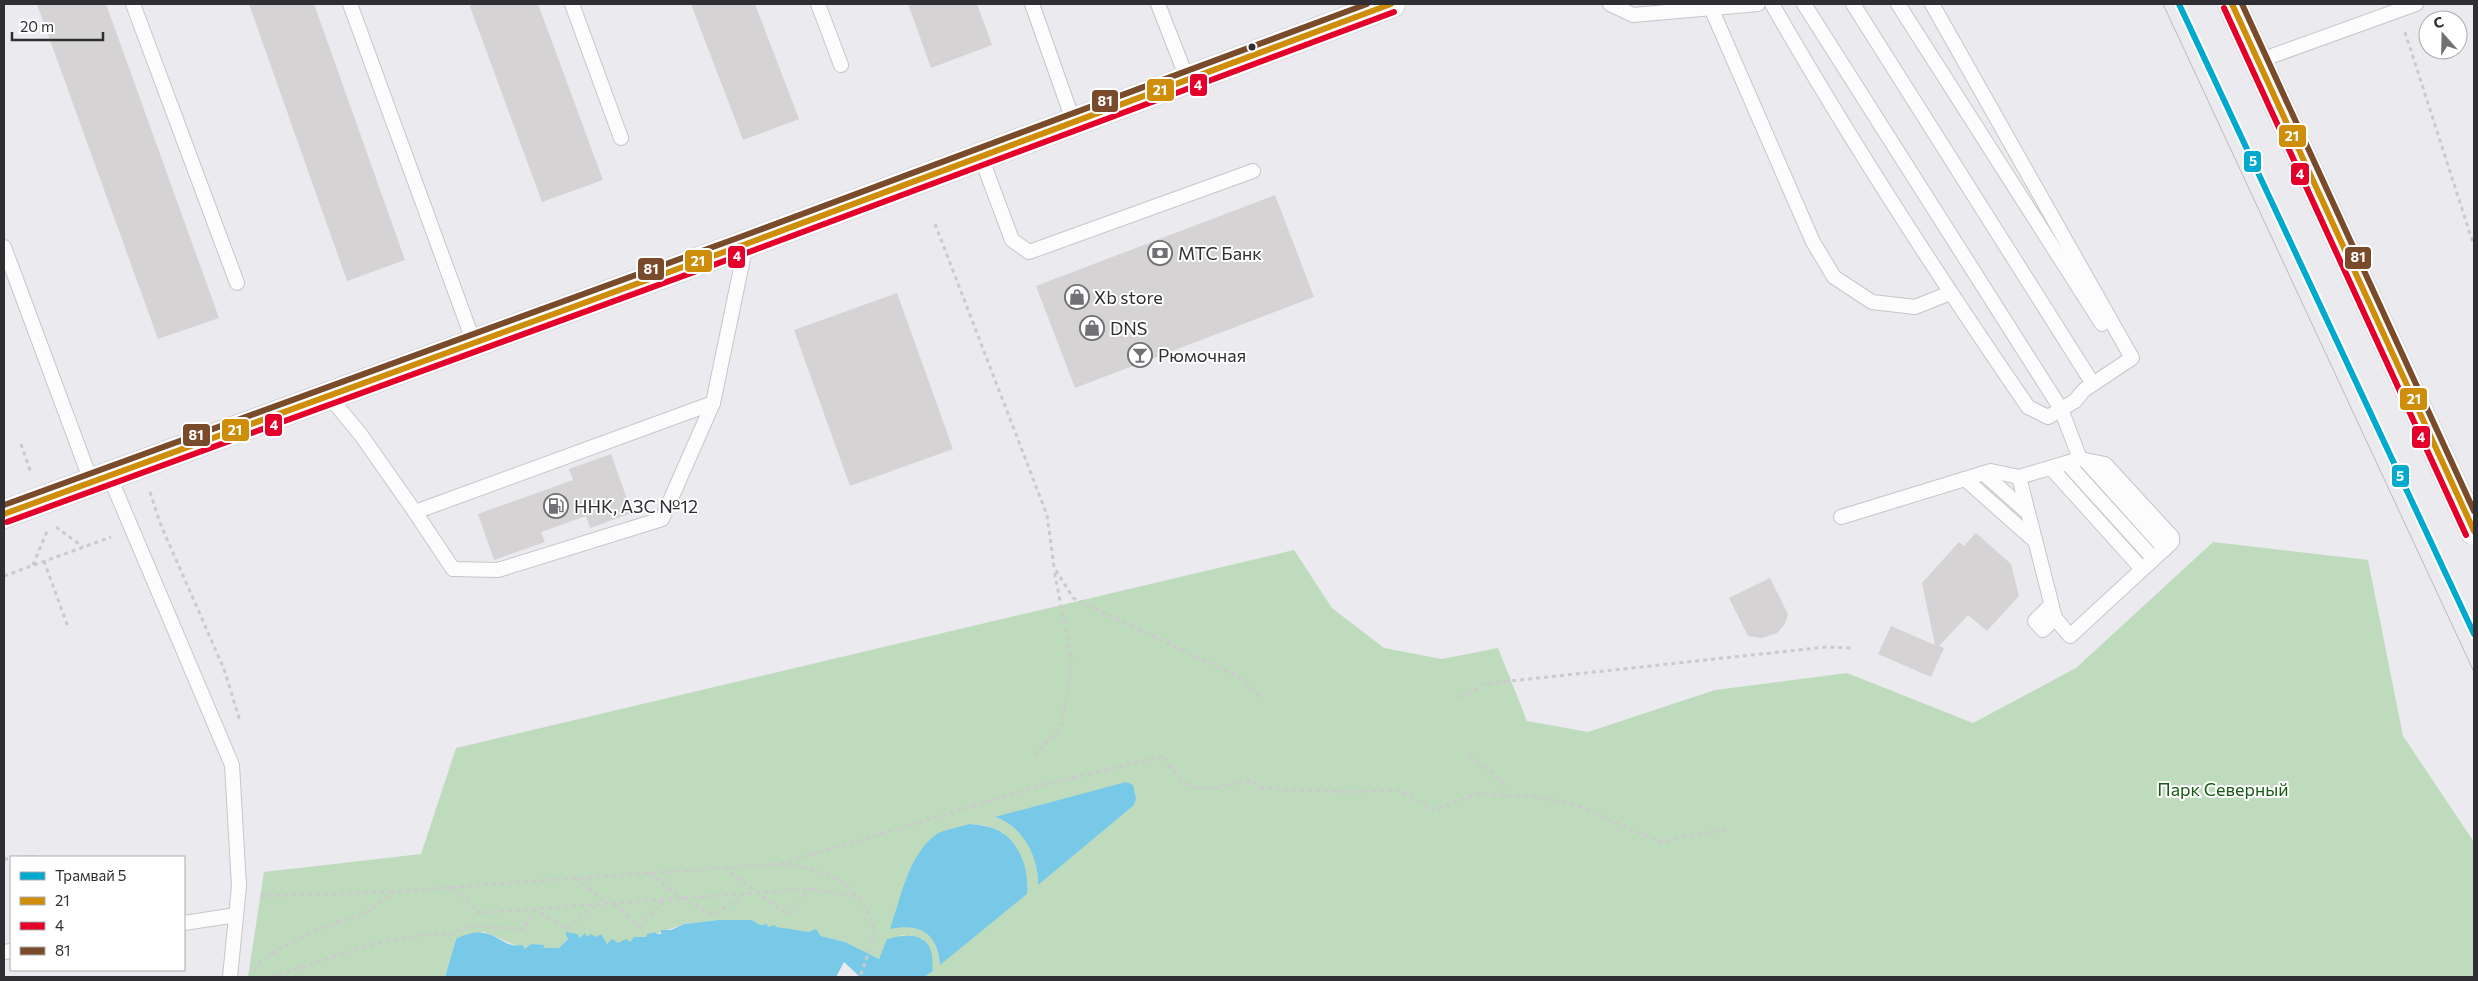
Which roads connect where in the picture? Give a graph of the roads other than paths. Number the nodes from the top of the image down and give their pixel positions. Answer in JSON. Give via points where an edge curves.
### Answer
{"nodes":[{"id":1,"x":133,"y":4,"type":"edge"},
{"id":2,"x":350,"y":4,"type":"edge"},
{"id":3,"x":572,"y":4,"type":"edge"},
{"id":4,"x":818,"y":4,"type":"edge"},
{"id":5,"x":1032,"y":4,"type":"edge"},
{"id":6,"x":1158,"y":4,"type":"edge"},
{"id":7,"x":1391,"y":4,"type":"edge"},
{"id":8,"x":1610,"y":4,"type":"edge"},
{"id":9,"x":1758,"y":4,"type":"edge"},
{"id":10,"x":1772,"y":4,"type":"edge"},
{"id":11,"x":1804,"y":4,"type":"edge"},
{"id":12,"x":1853,"y":4,"type":"edge"},
{"id":13,"x":1898,"y":4,"type":"edge"},
{"id":14,"x":1932,"y":4,"type":"edge"},
{"id":15,"x":2232,"y":4,"type":"edge"},
{"id":16,"x":2416,"y":4,"type":"edge"},
{"id":17,"x":1711,"y":8,"type":"junction"},
{"id":18,"x":2258,"y":61,"type":"junction"},
{"id":19,"x":842,"y":65,"type":"dead end"},
{"id":20,"x":1188,"y":81,"type":"junction"},
{"id":21,"x":1074,"y":123,"type":"junction"},
{"id":22,"x":621,"y":138,"type":"dead end"},
{"id":23,"x":981,"y":158,"type":"junction"},
{"id":24,"x":1253,"y":171,"type":"dead end"},
{"id":25,"x":746,"y":244,"type":"junction"},
{"id":26,"x":4,"y":246,"type":"edge"},
{"id":27,"x":238,"y":283,"type":"dead end"},
{"id":28,"x":1950,"y":293,"type":"junction"},
{"id":29,"x":474,"y":343,"type":"junction"},
{"id":30,"x":2127,"y":362,"type":"junction"},
{"id":31,"x":2093,"y":384,"type":"junction"},
{"id":32,"x":328,"y":395,"type":"junction"},
{"id":33,"x":713,"y":403,"type":"junction"},
{"id":34,"x":2061,"y":409,"type":"junction"},
{"id":35,"x":2077,"y":460,"type":"junction"},
{"id":36,"x":2051,"y":468,"type":"junction"},
{"id":37,"x":1983,"y":474,"type":"junction"},
{"id":38,"x":100,"y":478,"type":"junction"},
{"id":39,"x":1965,"y":479,"type":"junction"},
{"id":40,"x":2016,"y":480,"type":"junction"},
{"id":41,"x":415,"y":512,"type":"junction"},
{"id":42,"x":2027,"y":512,"type":"junction"},
{"id":43,"x":4,"y":514,"type":"edge"},
{"id":44,"x":1841,"y":517,"type":"dead end"},
{"id":45,"x":2474,"y":531,"type":"edge"},
{"id":46,"x":2035,"y":541,"type":"junction"},
{"id":47,"x":2154,"y":558,"type":"junction"},
{"id":48,"x":2142,"y":569,"type":"junction"},
{"id":49,"x":236,"y":915,"type":"junction"},
{"id":50,"x":185,"y":923,"type":"edge"},
{"id":51,"x":230,"y":977,"type":"edge"}],
"edges":[{"from":1,"to":27,"type":"lane"},
{"from":2,"to":29,"type":"lane"},
{"from":3,"to":22,"type":"lane"},
{"from":4,"to":19,"type":"lane"},
{"from":5,"to":21,"type":"lane"},
{"from":6,"to":20,"type":"lane"},
{"from":7,"to":20,"type":"main road"},
{"from":8,"to":17,"type":"lane","via":[[1634,15]]},
{"from":9,"to":17,"type":"lane"},
{"from":10,"to":28,"type":"lane","via":[[1824,96]]},
{"from":11,"to":34,"type":"lane"},
{"from":12,"to":31,"type":"lane"},
{"from":13,"to":30,"type":"lane"},
{"from":14,"to":30,"type":"lane","via":[[2132,358]]},
{"from":15,"to":18,"type":"main road"},
{"from":16,"to":18,"type":"lane"},
{"from":17,"to":28,"type":"lane","via":[[1813,242],[1834,277],[1872,302],[1915,307]]},
{"from":18,"to":45,"type":"main road"},
{"from":20,"to":21,"type":"main road"},
{"from":21,"to":23,"type":"main road"},
{"from":23,"to":24,"type":"lane","via":[[1012,240],[1029,252]]},
{"from":23,"to":25,"type":"main road"},
{"from":25,"to":29,"type":"main road"},
{"from":25,"to":33,"type":"lane"},
{"from":26,"to":38,"type":"lane"},
{"from":28,"to":34,"type":"lane","via":[[2028,407],[2048,417]]},
{"from":29,"to":32,"type":"main road"},
{"from":30,"to":31,"type":"lane"},
{"from":31,"to":34,"type":"lane"},
{"from":32,"to":38,"type":"main road"},
{"from":32,"to":41,"type":"lane","via":[[361,435]]},
{"from":33,"to":41,"type":"lane"},
{"from":33,"to":41,"type":"lane","via":[[662,519],[498,570],[453,569]]},
{"from":34,"to":35,"type":"lane"},
{"from":35,"to":36,"type":"lane"},
{"from":35,"to":47,"type":"lane"},
{"from":35,"to":47,"type":"lane","via":[[2105,464],[2172,537],[2172,542]]},
{"from":36,"to":40,"type":"lane"},
{"from":36,"to":48,"type":"lane"},
{"from":37,"to":39,"type":"lane"},
{"from":37,"to":40,"type":"lane","via":[[1991,471]]},
{"from":37,"to":42,"type":"lane"},
{"from":38,"to":43,"type":"main road"},
{"from":38,"to":49,"type":"lane","via":[[133,529],[232,765],[239,886]]},
{"from":39,"to":44,"type":"lane"},
{"from":39,"to":46,"type":"lane"},
{"from":40,"to":42,"type":"lane"},
{"from":42,"to":46,"type":"lane"},
{"from":46,"to":48,"type":"lane","via":[[2053,612],[2070,636]]},
{"from":47,"to":48,"type":"lane"},
{"from":49,"to":50,"type":"lane"},
{"from":49,"to":51,"type":"lane"}]}
